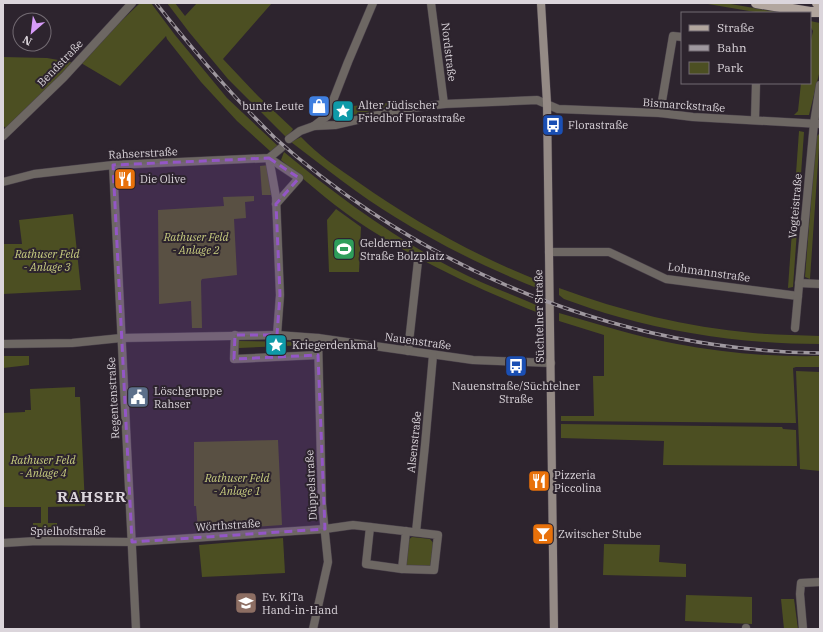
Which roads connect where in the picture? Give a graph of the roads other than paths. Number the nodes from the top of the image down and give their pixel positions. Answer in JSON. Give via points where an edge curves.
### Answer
{"nodes":[{"id":1,"x":132,"y":3,"type":"edge"},
{"id":2,"x":431,"y":3,"type":"edge"},
{"id":3,"x":541,"y":3,"type":"edge"},
{"id":4,"x":756,"y":3,"type":"edge"},
{"id":5,"x":817,"y":3,"type":"edge"},
{"id":6,"x":371,"y":4,"type":"edge"},
{"id":7,"x":820,"y":5,"type":"edge"},
{"id":8,"x":820,"y":12,"type":"edge"},
{"id":9,"x":681,"y":37,"type":"edge"},
{"id":10,"x":756,"y":84,"type":"edge"},
{"id":11,"x":820,"y":85,"type":"edge"},
{"id":12,"x":548,"y":103,"type":"junction"},
{"id":13,"x":444,"y":104,"type":"junction"},
{"id":14,"x":660,"y":114,"type":"junction"},
{"id":15,"x":755,"y":120,"type":"junction"},
{"id":16,"x":817,"y":124,"type":"edge"},
{"id":17,"x":314,"y":126,"type":"junction"},
{"id":18,"x":3,"y":136,"type":"edge"},
{"id":19,"x":289,"y":139,"type":"dead end"},
{"id":20,"x":281,"y":148,"type":"dead end"},
{"id":21,"x":269,"y":158,"type":"junction"},
{"id":22,"x":113,"y":166,"type":"junction"},
{"id":23,"x":3,"y":182,"type":"edge"},
{"id":24,"x":276,"y":204,"type":"junction"},
{"id":25,"x":550,"y":252,"type":"junction"},
{"id":26,"x":418,"y":261,"type":"dead end"},
{"id":27,"x":799,"y":283,"type":"junction"},
{"id":28,"x":820,"y":284,"type":"edge"},
{"id":29,"x":798,"y":296,"type":"junction"},
{"id":30,"x":795,"y":328,"type":"dead end"},
{"id":31,"x":235,"y":335,"type":"junction"},
{"id":32,"x":277,"y":335,"type":"junction"},
{"id":33,"x":121,"y":338,"type":"junction"},
{"id":34,"x":318,"y":338,"type":"junction"},
{"id":35,"x":3,"y":344,"type":"edge"},
{"id":36,"x":408,"y":351,"type":"junction"},
{"id":37,"x":318,"y":355,"type":"junction"},
{"id":38,"x":433,"y":355,"type":"junction"},
{"id":39,"x":551,"y":362,"type":"junction"},
{"id":40,"x":370,"y":527,"type":"junction"},
{"id":41,"x":324,"y":529,"type":"junction"},
{"id":42,"x":406,"y":531,"type":"junction"},
{"id":43,"x":416,"y":532,"type":"junction"},
{"id":44,"x":132,"y":542,"type":"junction"},
{"id":45,"x":3,"y":543,"type":"edge"},
{"id":46,"x":402,"y":569,"type":"junction"},
{"id":47,"x":820,"y":582,"type":"edge"},
{"id":48,"x":136,"y":629,"type":"edge"},
{"id":49,"x":314,"y":629,"type":"edge"},
{"id":50,"x":554,"y":629,"type":"edge"},
{"id":51,"x":803,"y":629,"type":"edge"}],
"edges":[{"from":1,"to":18,"type":"street","name":"Bendstraße","via":[[64,77]]},
{"from":2,"to":13,"type":"street","name":"Nordstraße"},
{"from":3,"to":12,"type":"main road","name":"Süchtelner Straße"},
{"from":4,"to":8,"type":"main road"},
{"from":5,"to":7,"type":"main road"},
{"from":6,"to":17,"type":"street","via":[[327,116]]},
{"from":9,"to":14,"type":"street","via":[[672,36]]},
{"from":10,"to":15,"type":"street"},
{"from":11,"to":16,"type":"street","name":"Vogteistraße"},
{"from":12,"to":13,"type":"street","via":[[537,100]]},
{"from":12,"to":14,"type":"street","name":"Bismarckstraße","via":[[558,109]]},
{"from":12,"to":25,"type":"main road","name":"Süchtelner Straße"},
{"from":13,"to":17,"type":"street"},
{"from":14,"to":15,"type":"street","name":"Bismarckstraße"},
{"from":15,"to":16,"type":"street","name":"Bismarckstraße"},
{"from":16,"to":27,"type":"street","name":"Vogteistraße"},
{"from":17,"to":19,"type":"street","via":[[300,131]]},
{"from":20,"to":21,"type":"street"},
{"from":21,"to":22,"type":"street","name":"Rahserstraße"},
{"from":21,"to":24,"type":"street"},
{"from":21,"to":24,"type":"street","via":[[299,178]]},
{"from":22,"to":23,"type":"street","name":"Rahserstraße","via":[[34,174]]},
{"from":22,"to":33,"type":"street","name":"Regentenstraße"},
{"from":24,"to":32,"type":"street","via":[[280,295]]},
{"from":25,"to":29,"type":"street","name":"Lohmannstraße","via":[[609,252],[666,279]]},
{"from":25,"to":39,"type":"main road","name":"Süchtelner Straße"},
{"from":26,"to":36,"type":"street"},
{"from":27,"to":28,"type":"street"},
{"from":27,"to":29,"type":"street","name":"Vogteistraße"},
{"from":29,"to":30,"type":"street","name":"Vogteistraße"},
{"from":31,"to":32,"type":"street","name":"Nauenstraße"},
{"from":31,"to":33,"type":"street","name":"Nauenstraße"},
{"from":31,"to":37,"type":"street","via":[[234,359]]},
{"from":32,"to":34,"type":"street","name":"Nauenstraße"},
{"from":33,"to":35,"type":"street","name":"Nauenstraße","via":[[72,343]]},
{"from":33,"to":44,"type":"street","name":"Regentenstraße"},
{"from":34,"to":36,"type":"street","name":"Nauenstraße"},
{"from":34,"to":37,"type":"street","name":"Düppelstraße"},
{"from":36,"to":38,"type":"street","name":"Nauenstraße"},
{"from":37,"to":41,"type":"street","name":"Düppelstraße"},
{"from":38,"to":39,"type":"street","name":"Nauenstraße","via":[[473,360]]},
{"from":38,"to":43,"type":"street","name":"Alsenstraße"},
{"from":39,"to":50,"type":"main road","name":"Süchtelner Straße"},
{"from":40,"to":41,"type":"street","via":[[353,525]]},
{"from":40,"to":42,"type":"street"},
{"from":40,"to":46,"type":"street","via":[[366,564]]},
{"from":41,"to":44,"type":"street","name":"Wörthstraße"},
{"from":41,"to":49,"type":"street","name":"Düppelstraße","via":[[328,562]]},
{"from":42,"to":43,"type":"street"},
{"from":42,"to":46,"type":"street"},
{"from":43,"to":46,"type":"street","via":[[438,534],[434,570]]},
{"from":44,"to":45,"type":"street","name":"Spielhofstraße"},
{"from":44,"to":48,"type":"street","name":"Regentenstraße"},
{"from":47,"to":51,"type":"street","via":[[801,583]]}]}
